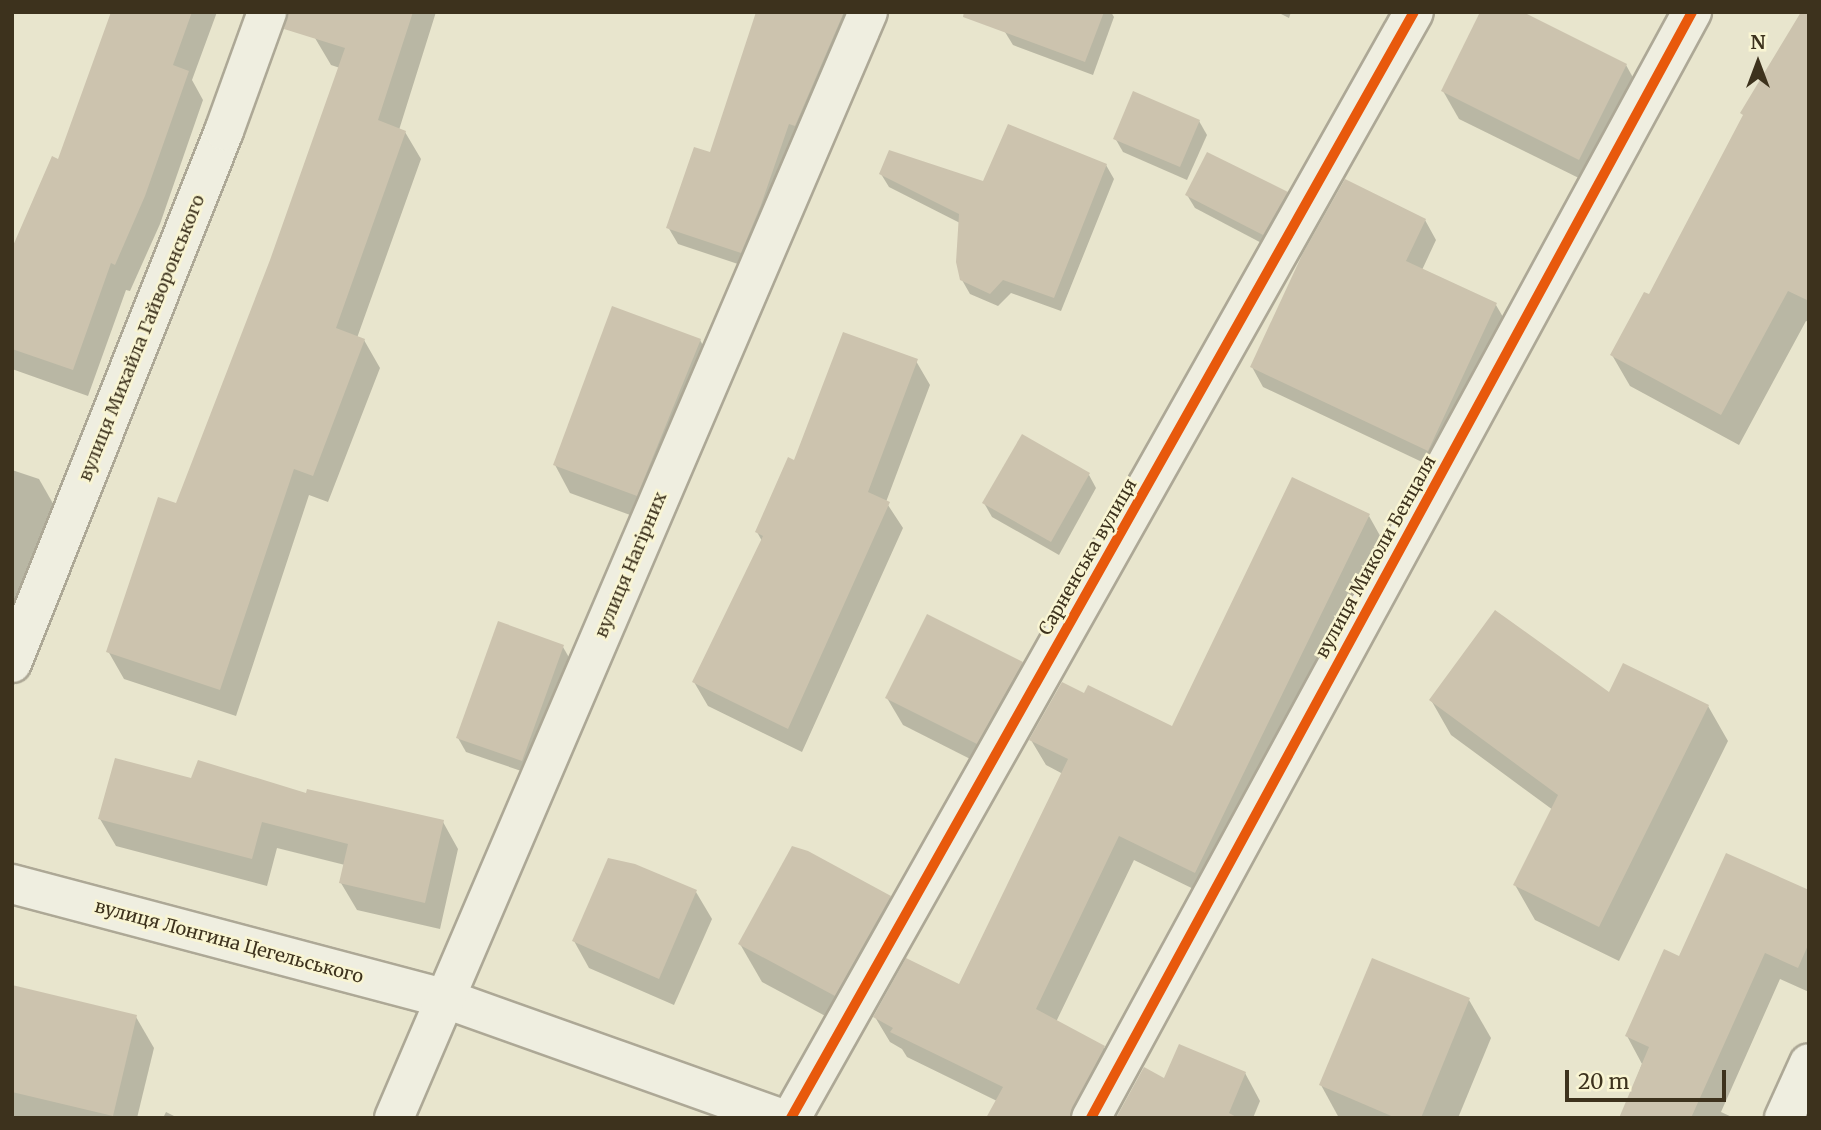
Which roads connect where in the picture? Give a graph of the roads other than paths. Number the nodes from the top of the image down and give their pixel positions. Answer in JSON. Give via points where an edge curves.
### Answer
{"nodes":[{"id":1,"x":267,"y":12,"type":"edge"},
{"id":2,"x":868,"y":12,"type":"edge"},
{"id":3,"x":1414,"y":12,"type":"edge"},
{"id":4,"x":1692,"y":12,"type":"edge"},
{"id":5,"x":12,"y":663,"type":"edge"},
{"id":6,"x":12,"y":884,"type":"edge"},
{"id":7,"x":446,"y":999,"type":"junction"},
{"id":8,"x":1809,"y":1063,"type":"edge"},
{"id":9,"x":394,"y":1118,"type":"edge"},
{"id":10,"x":780,"y":1118,"type":"edge"},
{"id":11,"x":791,"y":1118,"type":"edge"},
{"id":12,"x":1091,"y":1118,"type":"edge"},
{"id":13,"x":1784,"y":1118,"type":"edge"}],
"edges":[{"from":1,"to":5,"type":"street","name":"вулиця Михайла Гайворонського"},
{"from":2,"to":7,"type":"street","name":"вулиця Нагірних"},
{"from":3,"to":11,"type":"street","name":"Сарненська вулиця"},
{"from":4,"to":12,"type":"street","name":"вулиця Миколи Бенцаля"},
{"from":6,"to":7,"type":"street","name":"вулиця Лонгина Цегельського"},
{"from":7,"to":9,"type":"street","name":"вулиця Нагірних"},
{"from":7,"to":10,"type":"street","name":"вулиця Лонгина Цегельського"},
{"from":8,"to":13,"type":"street"}]}
